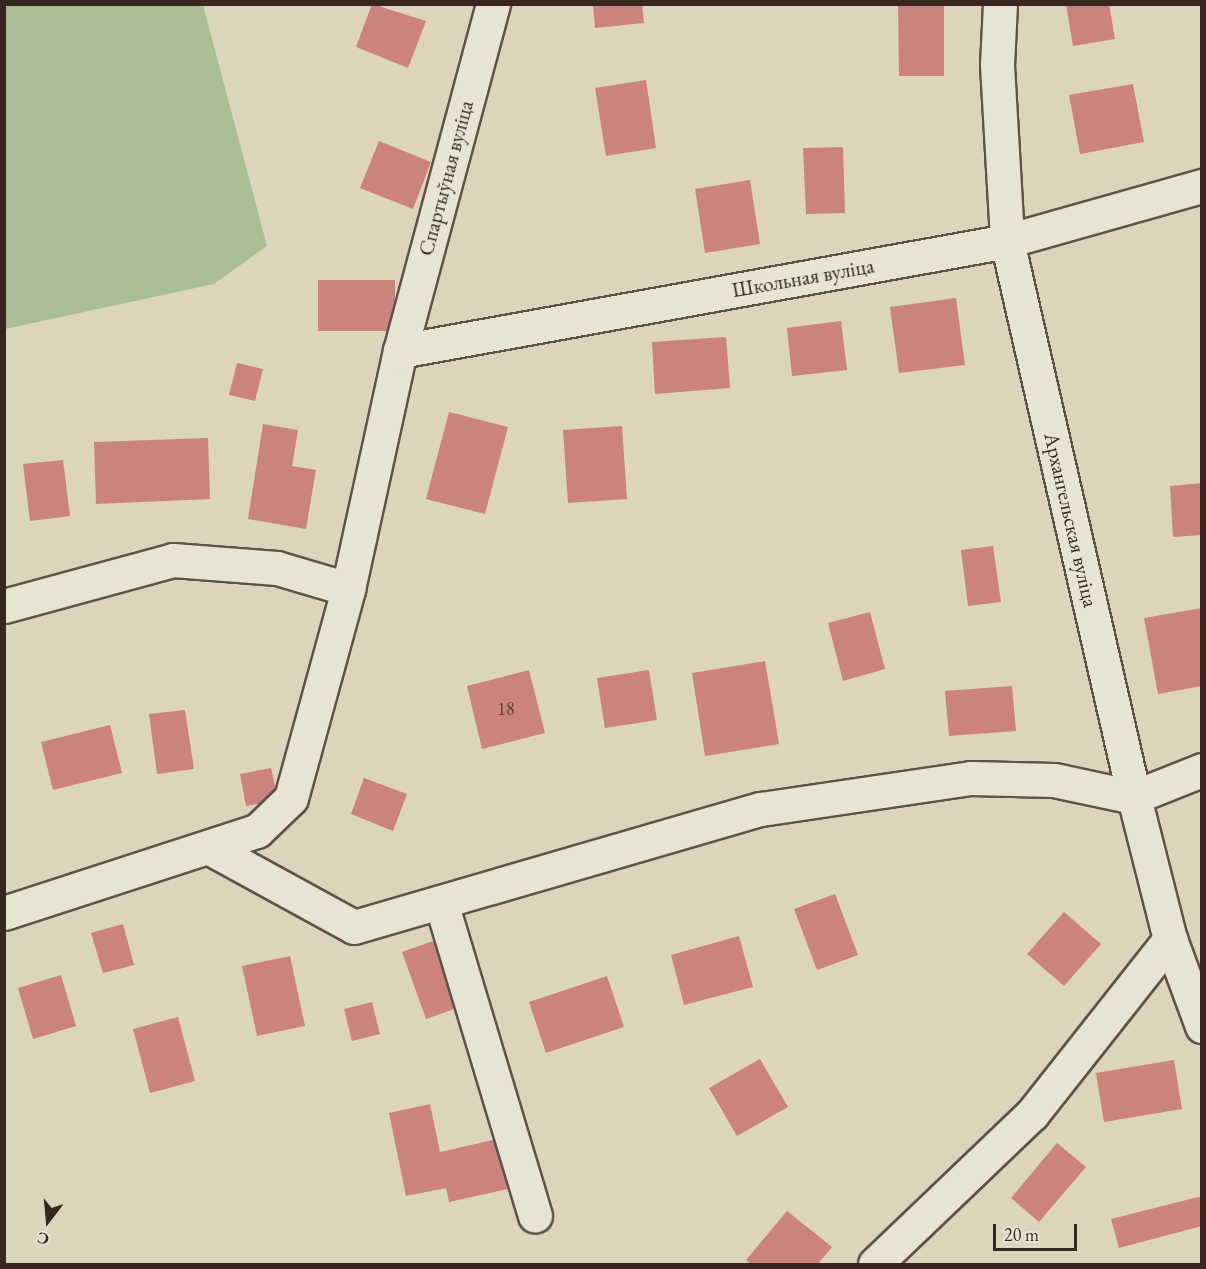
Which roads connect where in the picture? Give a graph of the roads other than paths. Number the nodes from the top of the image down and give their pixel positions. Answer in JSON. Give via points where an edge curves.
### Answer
{"nodes":[{"id":1,"x":493,"y":4,"type":"edge"},
{"id":2,"x":1000,"y":4,"type":"edge"},
{"id":3,"x":1202,"y":186,"type":"edge"},
{"id":4,"x":1007,"y":241,"type":"junction"},
{"id":5,"x":400,"y":351,"type":"junction"},
{"id":6,"x":348,"y":589,"type":"junction"},
{"id":7,"x":4,"y":606,"type":"edge"},
{"id":8,"x":1202,"y":770,"type":"edge"},
{"id":9,"x":1134,"y":797,"type":"junction"},
{"id":10,"x":208,"y":846,"type":"junction"},
{"id":11,"x":443,"y":909,"type":"dead end"},
{"id":12,"x":4,"y":913,"type":"edge"},
{"id":13,"x":1170,"y":939,"type":"junction"},
{"id":14,"x":1202,"y":1026,"type":"edge"},
{"id":15,"x":535,"y":1216,"type":"dead end"},
{"id":16,"x":875,"y":1264,"type":"edge"}],
"edges":[{"from":1,"to":5,"type":"street","name":"Спартыўная вуліца"},
{"from":2,"to":4,"type":"street","name":"Архангельская вуліца","via":[[997,65]]},
{"from":3,"to":4,"type":"street","name":"Школьная вуліца"},
{"from":4,"to":5,"type":"street","name":"Школьная вуліца"},
{"from":4,"to":9,"type":"street","name":"Архангельская вуліца"},
{"from":5,"to":6,"type":"street","name":"Спартыўная вуліца"},
{"from":6,"to":7,"type":"street","via":[[277,568],[173,560]]},
{"from":6,"to":10,"type":"street","name":"Спартыўная вуліца","via":[[291,798],[257,831]]},
{"from":8,"to":9,"type":"street"},
{"from":9,"to":10,"type":"street","via":[[1054,780],[971,778],[760,809],[354,927]]},
{"from":9,"to":13,"type":"street","name":"Архангельская вуліца"},
{"from":10,"to":12,"type":"street","name":"Спартыўная вуліца"},
{"from":11,"to":15,"type":"street"},
{"from":13,"to":14,"type":"street","name":"Архангельская вуліца"},
{"from":13,"to":16,"type":"street","via":[[1032,1114]]}]}
